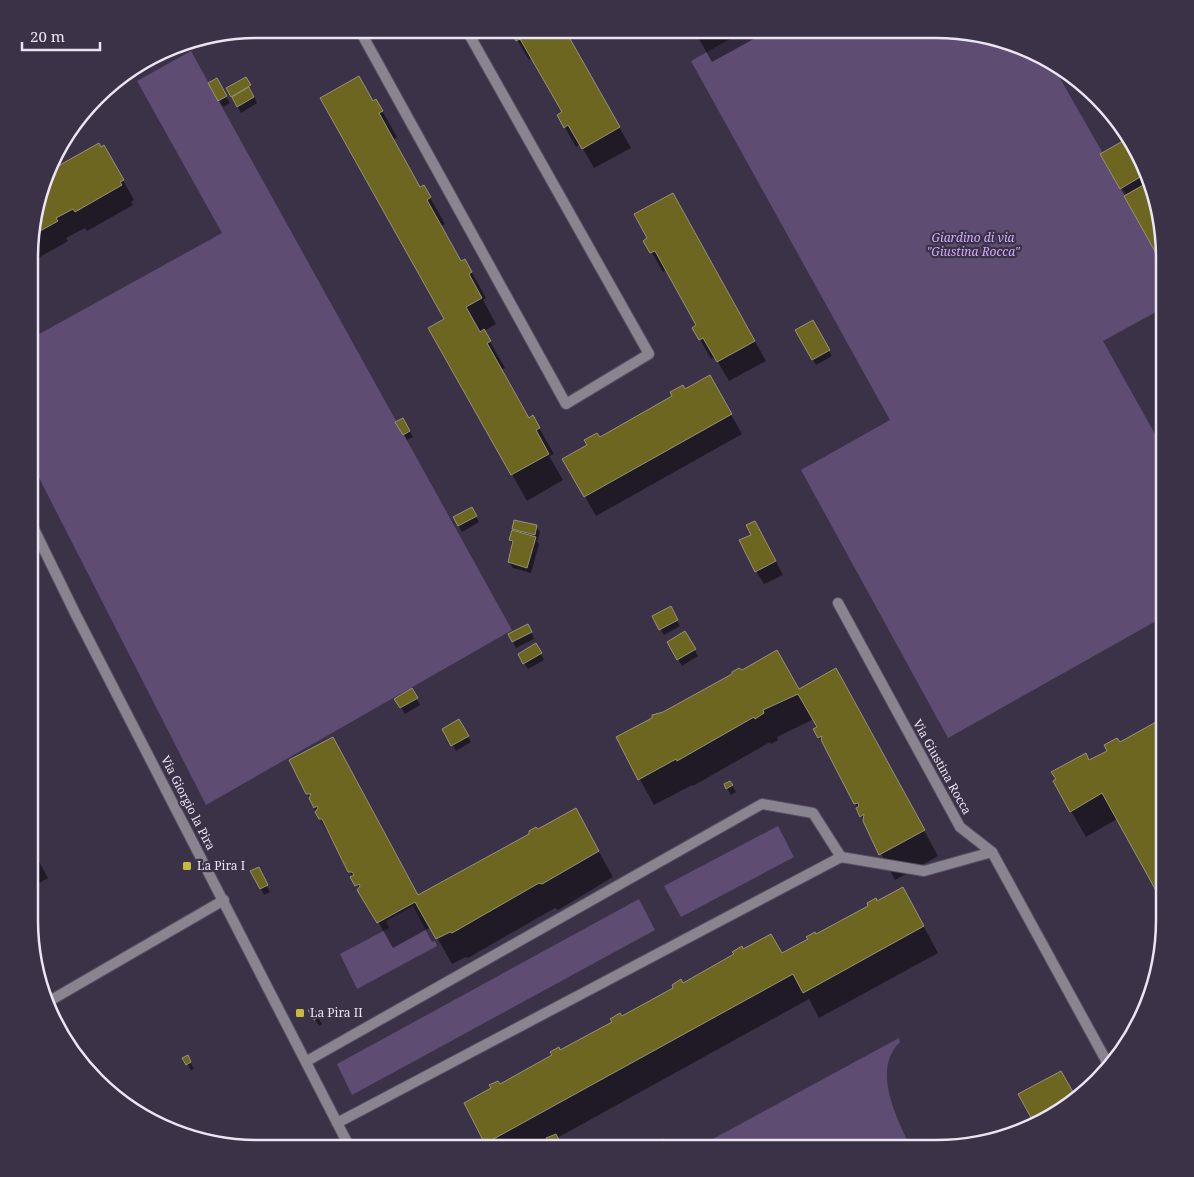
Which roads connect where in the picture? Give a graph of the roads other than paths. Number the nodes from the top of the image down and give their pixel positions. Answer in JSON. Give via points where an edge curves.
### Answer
{"nodes":[{"id":1,"x":364,"y":38,"type":"edge"},
{"id":2,"x":471,"y":38,"type":"edge"},
{"id":3,"x":38,"y":536,"type":"edge"},
{"id":4,"x":838,"y":602,"type":"dead end"},
{"id":5,"x":992,"y":852,"type":"junction"},
{"id":6,"x":842,"y":857,"type":"junction"},
{"id":7,"x":224,"y":900,"type":"junction"},
{"id":8,"x":52,"y":998,"type":"edge"},
{"id":9,"x":1106,"y":1060,"type":"edge"},
{"id":10,"x":307,"y":1062,"type":"junction"},
{"id":11,"x":337,"y":1122,"type":"junction"},
{"id":12,"x":346,"y":1140,"type":"edge"}],
"edges":[{"from":1,"to":2,"type":"street","via":[[566,404],[648,354]]},
{"from":3,"to":7,"type":"street","name":"Via Giorgio la Pira"},
{"from":4,"to":5,"type":"street","name":"Via Giustina Rocca","via":[[960,827]]},
{"from":5,"to":6,"type":"street","via":[[924,872]]},
{"from":5,"to":9,"type":"street","name":"Via Giustina Rocca"},
{"from":6,"to":10,"type":"street","via":[[813,813],[762,804]]},
{"from":6,"to":11,"type":"street"},
{"from":7,"to":8,"type":"street"},
{"from":7,"to":10,"type":"street","name":"Via Giorgio la Pira"},
{"from":10,"to":11,"type":"street","name":"Via Giorgio la Pira"},
{"from":11,"to":12,"type":"street","name":"Via Giorgio la Pira"}]}
